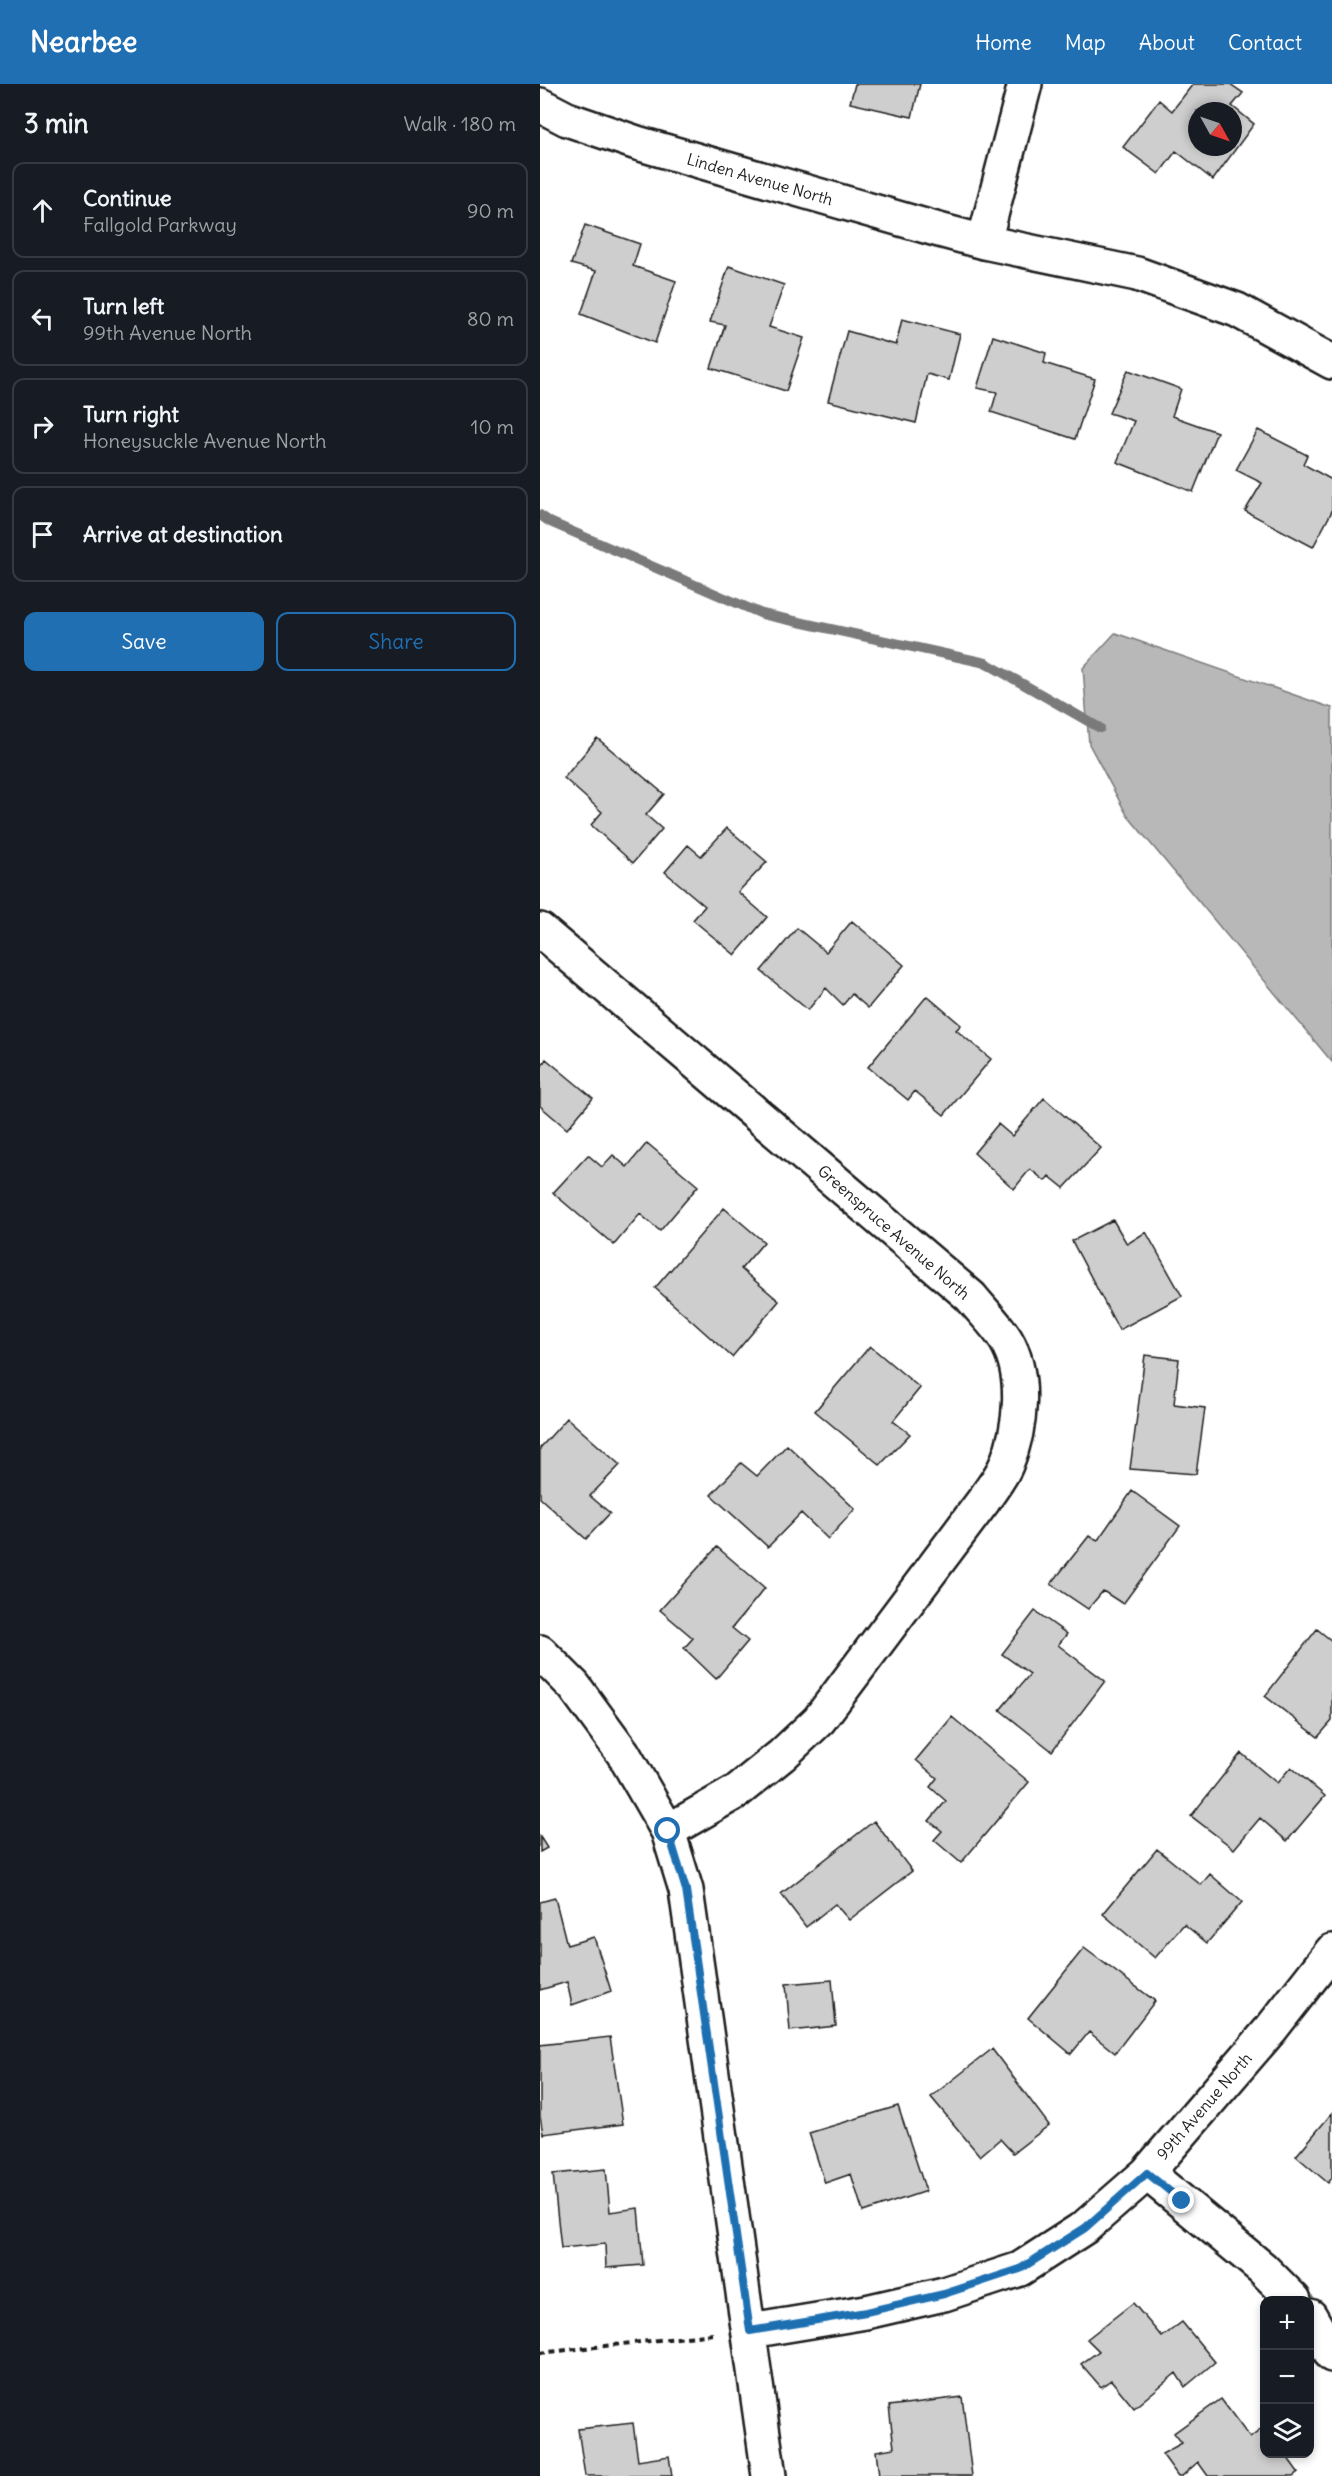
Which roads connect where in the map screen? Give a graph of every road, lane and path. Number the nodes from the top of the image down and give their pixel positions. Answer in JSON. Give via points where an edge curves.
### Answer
{"nodes":[{"id":1,"x":1025,"y":84,"type":"edge"},
{"id":2,"x":540,"y":105,"type":"edge"},
{"id":3,"x":984,"y":242,"type":"junction"},
{"id":4,"x":1332,"y":362,"type":"edge"},
{"id":5,"x":540,"y":930,"type":"edge"},
{"id":6,"x":540,"y":1652,"type":"edge"},
{"id":7,"x":668,"y":1831,"type":"junction"},
{"id":8,"x":1332,"y":1951,"type":"edge"},
{"id":9,"x":1147,"y":2173,"type":"junction"},
{"id":10,"x":1289,"y":2296,"type":"edge"},
{"id":11,"x":1314,"y":2323,"type":"edge"},
{"id":12,"x":750,"y":2331,"type":"junction"},
{"id":13,"x":540,"y":2353,"type":"edge"},
{"id":14,"x":1332,"y":2355,"type":"edge"},
{"id":15,"x":769,"y":2476,"type":"edge"}],
"edges":[{"from":1,"to":3,"type":"street"},
{"from":2,"to":3,"type":"street","name":"Linden Avenue North","via":[[567,119],[637,143]]},
{"from":3,"to":4,"type":"street","name":"Linden Avenue North","via":[[1137,274],[1237,310]]},
{"from":5,"to":7,"type":"street","name":"Greenspruce Avenue North","via":[[971,1297],[1006,1340],[1017,1371],[1019,1399],[1014,1443],[1005,1467],[819,1720],[736,1791]]},
{"from":6,"to":7,"type":"street","via":[[574,1686],[623,1753]]},
{"from":7,"to":12,"type":"street","via":[[686,1890]]},
{"from":8,"to":9,"type":"street","name":"99th Avenue North","via":[[1271,2029]]},
{"from":9,"to":10,"type":"street","via":[[1262,2268]]},
{"from":9,"to":12,"type":"street","name":"99th Avenue North","via":[[1085,2228],[1020,2269],[888,2307]]},
{"from":11,"to":14,"type":"street"},
{"from":12,"to":13,"type":"path"},
{"from":12,"to":15,"type":"street"}]}
